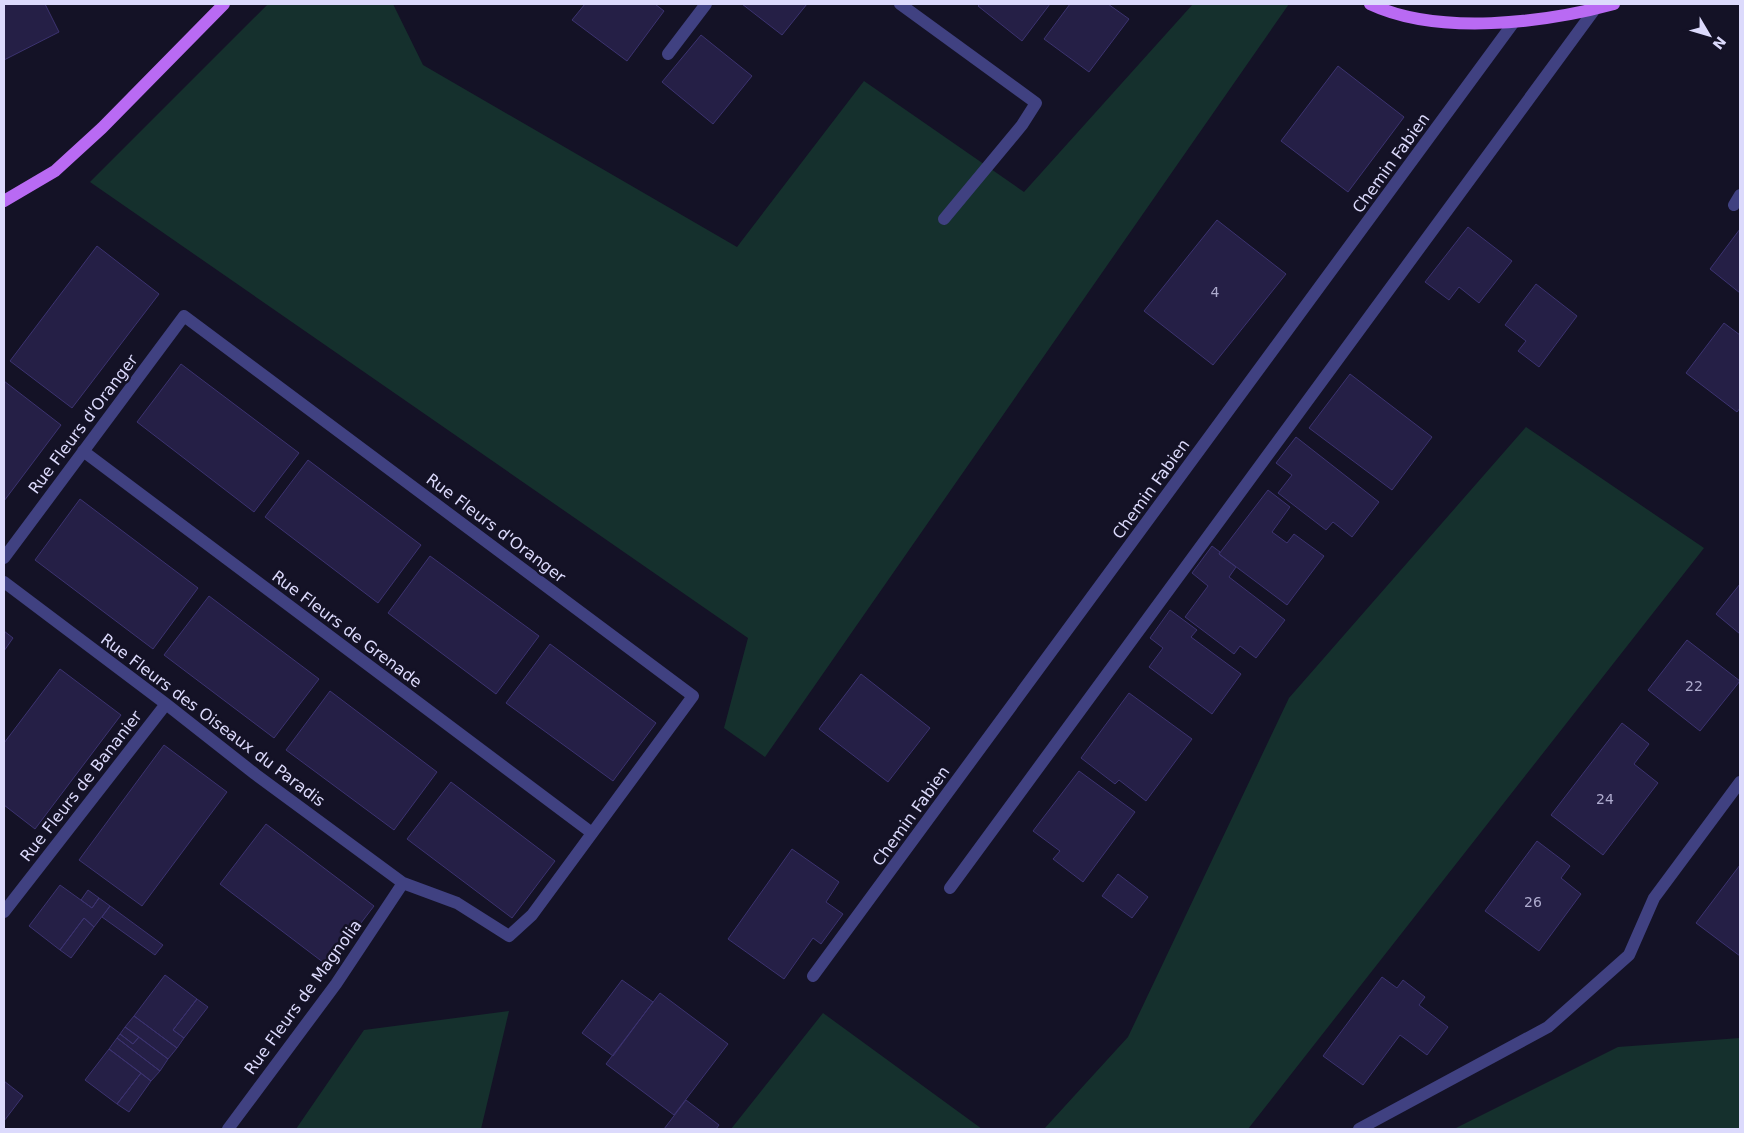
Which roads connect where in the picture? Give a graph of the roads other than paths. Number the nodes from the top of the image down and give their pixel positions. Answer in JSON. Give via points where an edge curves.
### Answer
{"nodes":[{"id":1,"x":224,"y":4,"type":"edge"},
{"id":2,"x":706,"y":4,"type":"edge"},
{"id":3,"x":900,"y":4,"type":"edge"},
{"id":4,"x":1370,"y":4,"type":"edge"},
{"id":5,"x":1614,"y":4,"type":"edge"},
{"id":6,"x":1595,"y":9,"type":"junction"},
{"id":7,"x":1514,"y":22,"type":"junction"},
{"id":8,"x":668,"y":54,"type":"dead end"},
{"id":9,"x":4,"y":201,"type":"edge"},
{"id":10,"x":944,"y":219,"type":"dead end"},
{"id":11,"x":83,"y":451,"type":"junction"},
{"id":12,"x":4,"y":558,"type":"edge"},
{"id":13,"x":4,"y":582,"type":"edge"},
{"id":14,"x":166,"y":704,"type":"junction"},
{"id":15,"x":1740,"y":782,"type":"edge"},
{"id":16,"x":592,"y":833,"type":"junction"},
{"id":17,"x":403,"y":883,"type":"junction"},
{"id":18,"x":950,"y":888,"type":"dead end"},
{"id":19,"x":4,"y":912,"type":"edge"},
{"id":20,"x":814,"y":976,"type":"dead end"},
{"id":21,"x":228,"y":1129,"type":"edge"},
{"id":22,"x":1359,"y":1129,"type":"edge"}],
"edges":[{"from":1,"to":9,"type":"main road","via":[[62,165]]},
{"from":2,"to":8,"type":"street"},
{"from":3,"to":10,"type":"street","via":[[1036,103],[1022,125]]},
{"from":4,"to":7,"type":"main road","via":[[1387,12],[1444,23]]},
{"from":5,"to":6,"type":"main road"},
{"from":6,"to":7,"type":"main road"},
{"from":6,"to":18,"type":"street"},
{"from":7,"to":20,"type":"street","name":"Chemin Fabien"},
{"from":11,"to":12,"type":"street","name":"Rue Fleurs d'Oranger"},
{"from":11,"to":16,"type":"street","name":"Rue Fleurs de Grenade"},
{"from":11,"to":16,"type":"street","name":"Rue Fleurs d'Oranger","via":[[184,316],[692,696]]},
{"from":13,"to":14,"type":"street","name":"Rue Fleurs des Oiseaux du Paradis"},
{"from":14,"to":17,"type":"street","name":"Rue Fleurs des Oiseaux du Paradis"},
{"from":14,"to":19,"type":"street","name":"Rue Fleurs de Bananier"},
{"from":15,"to":22,"type":"street","via":[[1654,898],[1629,955],[1548,1027]]},
{"from":16,"to":17,"type":"street","name":"Rue Fleurs d'Oranger","via":[[532,915],[509,936],[457,902]]},
{"from":17,"to":21,"type":"street","name":"Rue Fleurs de Magnolia","via":[[336,984]]}]}
